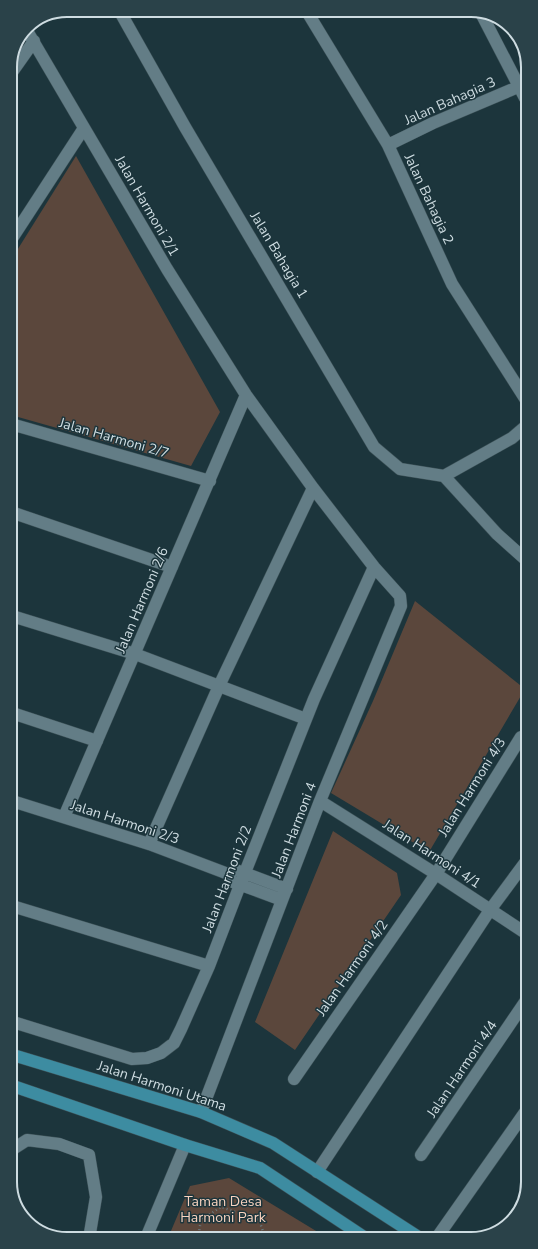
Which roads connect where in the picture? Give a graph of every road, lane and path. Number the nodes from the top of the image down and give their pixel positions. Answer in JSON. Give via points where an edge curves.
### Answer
{"nodes":[{"id":1,"x":123,"y":17,"type":"edge"},
{"id":2,"x":310,"y":17,"type":"edge"},
{"id":3,"x":485,"y":19,"type":"edge"},
{"id":4,"x":30,"y":34,"type":"edge"},
{"id":5,"x":34,"y":41,"type":"junction"},
{"id":6,"x":17,"y":65,"type":"edge"},
{"id":7,"x":521,"y":84,"type":"edge"},
{"id":8,"x":521,"y":86,"type":"edge"},
{"id":9,"x":84,"y":128,"type":"junction"},
{"id":10,"x":388,"y":145,"type":"junction"},
{"id":11,"x":17,"y":231,"type":"edge"},
{"id":12,"x":521,"y":392,"type":"edge"},
{"id":13,"x":246,"y":395,"type":"junction"},
{"id":14,"x":17,"y":426,"type":"edge"},
{"id":15,"x":521,"y":430,"type":"edge"},
{"id":16,"x":444,"y":476,"type":"junction"},
{"id":17,"x":210,"y":481,"type":"junction"},
{"id":18,"x":313,"y":488,"type":"junction"},
{"id":19,"x":17,"y":514,"type":"edge"},
{"id":20,"x":521,"y":556,"type":"edge"},
{"id":21,"x":172,"y":567,"type":"junction"},
{"id":22,"x":374,"y":567,"type":"junction"},
{"id":23,"x":17,"y":618,"type":"edge"},
{"id":24,"x":134,"y":654,"type":"junction"},
{"id":25,"x":219,"y":686,"type":"junction"},
{"id":26,"x":17,"y":715,"type":"edge"},
{"id":27,"x":306,"y":719,"type":"junction"},
{"id":28,"x":521,"y":737,"type":"dead end"},
{"id":29,"x":97,"y":740,"type":"junction"},
{"id":30,"x":320,"y":801,"type":"junction"},
{"id":31,"x":17,"y":803,"type":"edge"},
{"id":32,"x":64,"y":817,"type":"junction"},
{"id":33,"x":149,"y":844,"type":"junction"},
{"id":34,"x":521,"y":868,"type":"edge"},
{"id":35,"x":244,"y":873,"type":"junction"},
{"id":36,"x":228,"y":874,"type":"junction"},
{"id":37,"x":436,"y":874,"type":"junction"},
{"id":38,"x":240,"y":885,"type":"junction"},
{"id":39,"x":284,"y":895,"type":"junction"},
{"id":40,"x":17,"y":908,"type":"edge"},
{"id":41,"x":490,"y":910,"type":"junction"},
{"id":42,"x":521,"y":930,"type":"edge"},
{"id":43,"x":209,"y":966,"type":"junction"},
{"id":44,"x":521,"y":1010,"type":"edge"},
{"id":45,"x":17,"y":1023,"type":"edge"},
{"id":46,"x":17,"y":1055,"type":"edge"},
{"id":47,"x":294,"y":1080,"type":"dead end"},
{"id":48,"x":17,"y":1087,"type":"edge"},
{"id":49,"x":201,"y":1112,"type":"junction"},
{"id":50,"x":521,"y":1118,"type":"edge"},
{"id":51,"x":185,"y":1145,"type":"junction"},
{"id":52,"x":17,"y":1146,"type":"edge"},
{"id":53,"x":421,"y":1155,"type":"dead end"},
{"id":54,"x":317,"y":1172,"type":"junction"},
{"id":55,"x":90,"y":1232,"type":"edge"},
{"id":56,"x":149,"y":1232,"type":"edge"},
{"id":57,"x":199,"y":1232,"type":"edge"},
{"id":58,"x":262,"y":1232,"type":"edge"},
{"id":59,"x":356,"y":1232,"type":"edge"},
{"id":60,"x":411,"y":1232,"type":"edge"},
{"id":61,"x":441,"y":1232,"type":"edge"}],
"edges":[{"from":1,"to":16,"type":"street","name":"Jalan Bahagia 1","via":[[374,447],[400,469]]},
{"from":2,"to":10,"type":"street","name":"Jalan Bahagia 2"},
{"from":3,"to":7,"type":"street"},
{"from":4,"to":5,"type":"street","name":"Jalan Harmoni 2/1"},
{"from":5,"to":6,"type":"street"},
{"from":5,"to":9,"type":"street","name":"Jalan Harmoni 2/1"},
{"from":8,"to":10,"type":"street","name":"Jalan Bahagia 3"},
{"from":9,"to":11,"type":"street"},
{"from":9,"to":13,"type":"street","name":"Jalan Harmoni 2/1"},
{"from":10,"to":12,"type":"street","name":"Jalan Bahagia 2","via":[[452,284]]},
{"from":13,"to":17,"type":"street","name":"Jalan Harmoni 2/6"},
{"from":13,"to":18,"type":"street","name":"Jalan Harmoni 2/1"},
{"from":14,"to":17,"type":"street","name":"Jalan Harmoni 2/7"},
{"from":15,"to":16,"type":"street","via":[[512,438]]},
{"from":16,"to":20,"type":"street","via":[[497,534]]},
{"from":17,"to":21,"type":"street","name":"Jalan Harmoni 2/6"},
{"from":18,"to":22,"type":"street","name":"Jalan Harmoni 4"},
{"from":18,"to":25,"type":"street"},
{"from":19,"to":21,"type":"street"},
{"from":21,"to":24,"type":"street","name":"Jalan Harmoni 2/6"},
{"from":22,"to":27,"type":"street","name":"Jalan Harmoni 2/2"},
{"from":22,"to":30,"type":"street","name":"Jalan Harmoni 4","via":[[400,596],[401,606]]},
{"from":23,"to":24,"type":"street"},
{"from":24,"to":25,"type":"street"},
{"from":24,"to":29,"type":"street","name":"Jalan Harmoni 2/6"},
{"from":25,"to":27,"type":"street"},
{"from":25,"to":33,"type":"street"},
{"from":26,"to":29,"type":"street"},
{"from":27,"to":35,"type":"street","name":"Jalan Harmoni 2/2"},
{"from":28,"to":37,"type":"street","name":"Jalan Harmoni 4/3"},
{"from":29,"to":32,"type":"street","name":"Jalan Harmoni 2/6"},
{"from":30,"to":37,"type":"street","name":"Jalan Harmoni 4/1"},
{"from":30,"to":39,"type":"street","name":"Jalan Harmoni 4"},
{"from":31,"to":32,"type":"street","name":"Jalan Harmoni 2/3"},
{"from":32,"to":33,"type":"street","name":"Jalan Harmoni 2/3"},
{"from":33,"to":36,"type":"street","name":"Jalan Harmoni 2/3"},
{"from":34,"to":41,"type":"street"},
{"from":35,"to":36,"type":"street","name":"Jalan Harmoni 2/3","via":[[236,870]]},
{"from":35,"to":38,"type":"street","name":"Jalan Harmoni 2/2"},
{"from":35,"to":39,"type":"street","name":"Jalan Harmoni 2/3"},
{"from":36,"to":38,"type":"street","name":"Jalan Harmoni 2/3","via":[[232,881]]},
{"from":37,"to":41,"type":"street","name":"Jalan Harmoni 4/1"},
{"from":37,"to":47,"type":"street","name":"Jalan Harmoni 4/2"},
{"from":38,"to":39,"type":"street","name":"Jalan Harmoni 2/3"},
{"from":38,"to":43,"type":"street","name":"Jalan Harmoni 2/2"},
{"from":39,"to":49,"type":"street","name":"Jalan Harmoni 4"},
{"from":40,"to":43,"type":"street"},
{"from":41,"to":42,"type":"street","name":"Jalan Harmoni 4/1"},
{"from":41,"to":54,"type":"street"},
{"from":43,"to":45,"type":"street","name":"Jalan Harmoni 2/2","via":[[174,1043],[162,1053],[147,1058],[132,1059]]},
{"from":44,"to":53,"type":"street","name":"Jalan Harmoni 4/4"},
{"from":46,"to":49,"type":"main road","name":"Jalan Harmoni Utama"},
{"from":48,"to":51,"type":"main road"},
{"from":49,"to":54,"type":"main road","name":"Jalan Harmoni Utama","via":[[273,1143]]},
{"from":50,"to":61,"type":"street"},
{"from":51,"to":56,"type":"street"},
{"from":51,"to":59,"type":"main road","via":[[260,1168]]},
{"from":52,"to":55,"type":"street","via":[[27,1140],[59,1144],[89,1156],[96,1197]]},
{"from":54,"to":60,"type":"main road","name":"Jalan Harmoni Utama"},
{"from":57,"to":58,"type":"path","via":[[201,1220],[221,1207],[259,1220]]}]}
